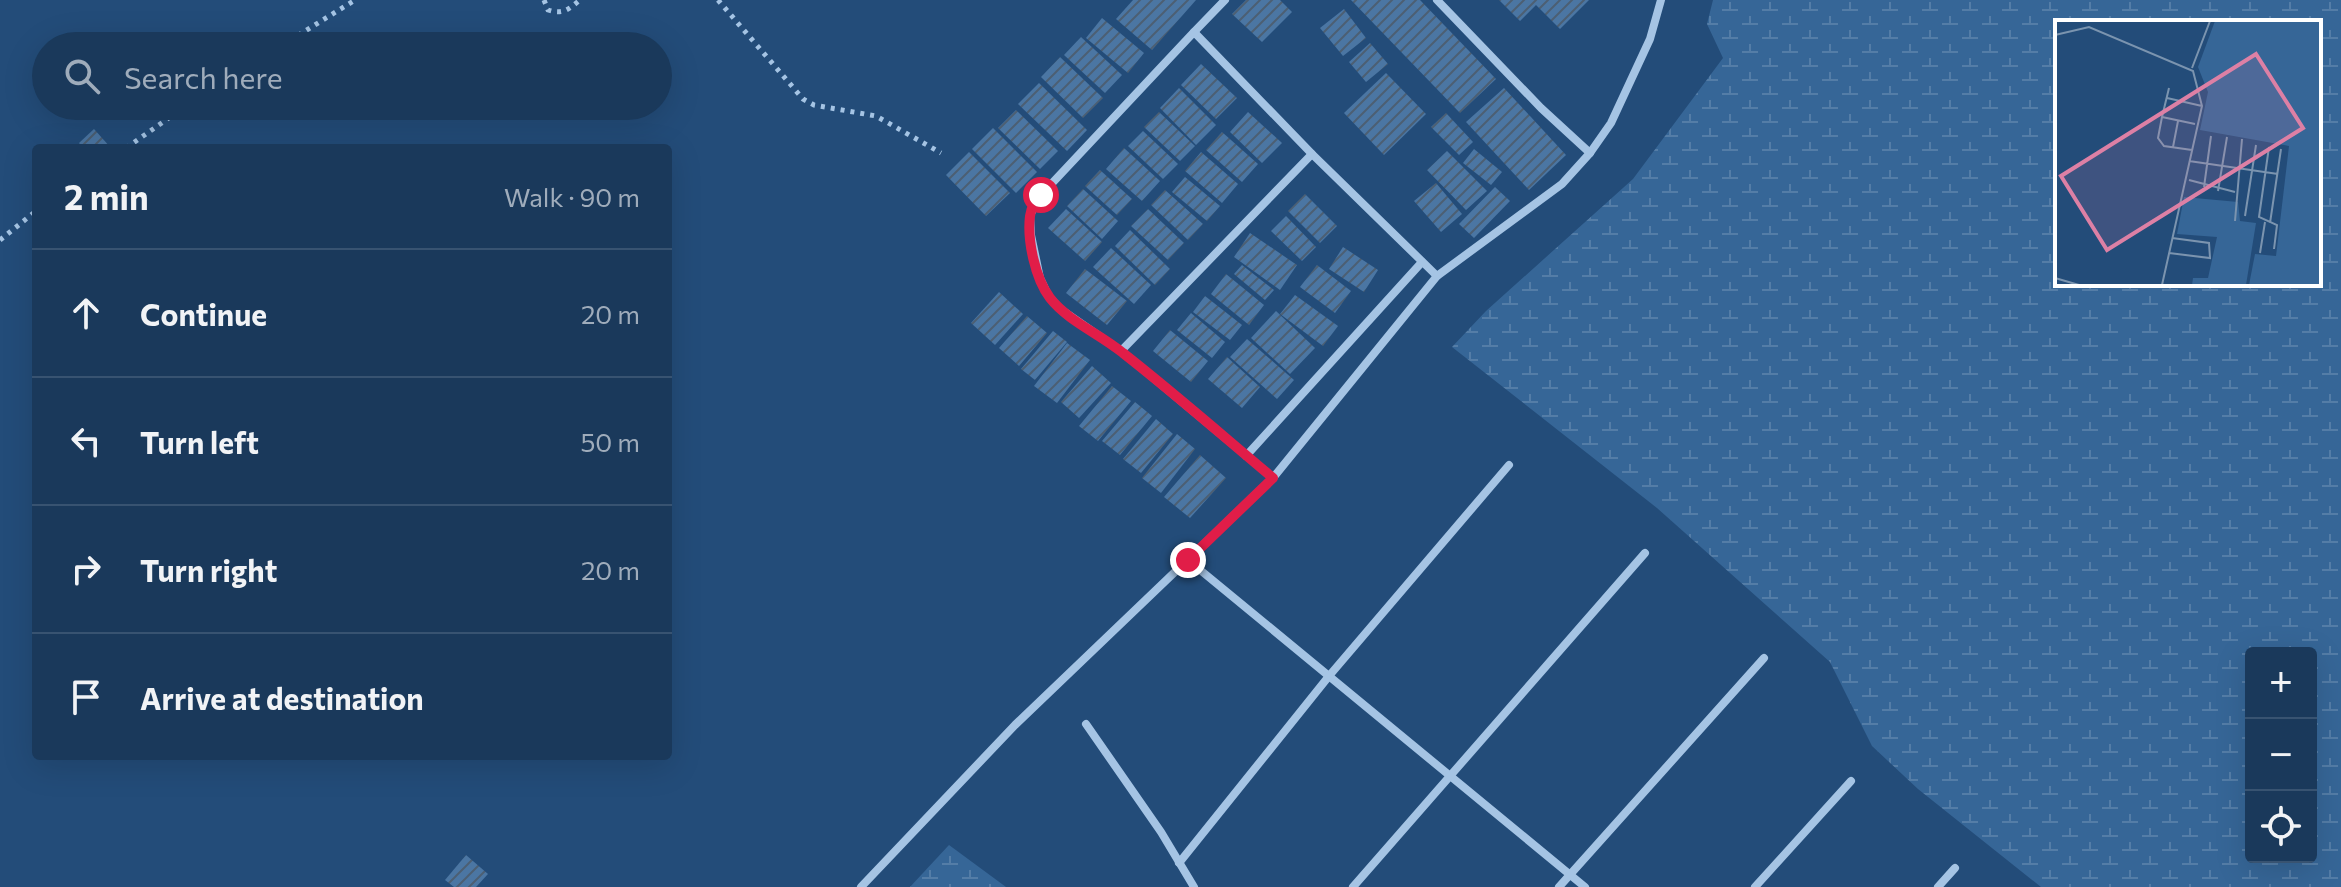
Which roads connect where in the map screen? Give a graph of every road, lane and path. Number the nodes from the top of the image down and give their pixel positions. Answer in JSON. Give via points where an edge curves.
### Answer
{"nodes":[{"id":1,"x":355,"y":0,"type":"edge"},
{"id":2,"x":544,"y":0,"type":"edge"},
{"id":3,"x":580,"y":0,"type":"edge"},
{"id":4,"x":718,"y":0,"type":"edge"},
{"id":5,"x":1225,"y":0,"type":"edge"},
{"id":6,"x":1437,"y":0,"type":"edge"},
{"id":7,"x":1661,"y":0,"type":"edge"},
{"id":8,"x":304,"y":32,"type":"edge"},
{"id":9,"x":1194,"y":32,"type":"junction"},
{"id":10,"x":166,"y":120,"type":"edge"},
{"id":11,"x":132,"y":144,"type":"edge"},
{"id":12,"x":941,"y":153,"type":"dead end"},
{"id":13,"x":1590,"y":153,"type":"junction"},
{"id":14,"x":1312,"y":154,"type":"junction"},
{"id":15,"x":32,"y":214,"type":"edge"},
{"id":16,"x":0,"y":240,"type":"edge"},
{"id":17,"x":1422,"y":262,"type":"junction"},
{"id":18,"x":1437,"y":276,"type":"junction"},
{"id":19,"x":1121,"y":351,"type":"junction"},
{"id":20,"x":1246,"y":456,"type":"junction"},
{"id":21,"x":1509,"y":465,"type":"dead end"},
{"id":22,"x":1273,"y":478,"type":"junction"},
{"id":23,"x":1645,"y":553,"type":"dead end"},
{"id":24,"x":1188,"y":560,"type":"junction"},
{"id":25,"x":1764,"y":658,"type":"dead end"},
{"id":26,"x":1329,"y":676,"type":"junction"},
{"id":27,"x":1086,"y":724,"type":"dead end"},
{"id":28,"x":1451,"y":776,"type":"junction"},
{"id":29,"x":1851,"y":781,"type":"dead end"},
{"id":30,"x":1179,"y":863,"type":"junction"},
{"id":31,"x":1955,"y":868,"type":"dead end"},
{"id":32,"x":1569,"y":874,"type":"junction"},
{"id":33,"x":861,"y":887,"type":"edge"},
{"id":34,"x":1194,"y":887,"type":"edge"},
{"id":35,"x":1353,"y":887,"type":"edge"},
{"id":36,"x":1559,"y":887,"type":"edge"},
{"id":37,"x":1585,"y":887,"type":"edge"},
{"id":38,"x":1755,"y":887,"type":"edge"},
{"id":39,"x":1938,"y":887,"type":"edge"}],
"edges":[{"from":1,"to":8,"type":"path"},
{"from":2,"to":3,"type":"path","via":[[556,13]]},
{"from":4,"to":12,"type":"path","via":[[803,99],[876,116]]},
{"from":5,"to":9,"type":"street"},
{"from":6,"to":13,"type":"street"},
{"from":7,"to":13,"type":"street","via":[[1630,84]]},
{"from":9,"to":14,"type":"street"},
{"from":9,"to":19,"type":"street","via":[[1032,206],[1033,252],[1048,295]]},
{"from":10,"to":11,"type":"path"},
{"from":13,"to":18,"type":"street","via":[[1562,184]]},
{"from":14,"to":17,"type":"street"},
{"from":14,"to":19,"type":"street"},
{"from":15,"to":16,"type":"path"},
{"from":17,"to":18,"type":"street"},
{"from":17,"to":20,"type":"street"},
{"from":18,"to":22,"type":"street"},
{"from":19,"to":20,"type":"street"},
{"from":20,"to":22,"type":"street"},
{"from":21,"to":26,"type":"street"},
{"from":22,"to":24,"type":"street"},
{"from":23,"to":28,"type":"street"},
{"from":24,"to":26,"type":"street"},
{"from":24,"to":33,"type":"street","via":[[1015,725]]},
{"from":25,"to":32,"type":"street"},
{"from":26,"to":28,"type":"street"},
{"from":26,"to":30,"type":"street"},
{"from":27,"to":30,"type":"street"},
{"from":28,"to":32,"type":"street"},
{"from":28,"to":35,"type":"street"},
{"from":29,"to":38,"type":"street"},
{"from":30,"to":34,"type":"street"},
{"from":31,"to":39,"type":"street"},
{"from":32,"to":36,"type":"street"},
{"from":32,"to":37,"type":"street"}]}
